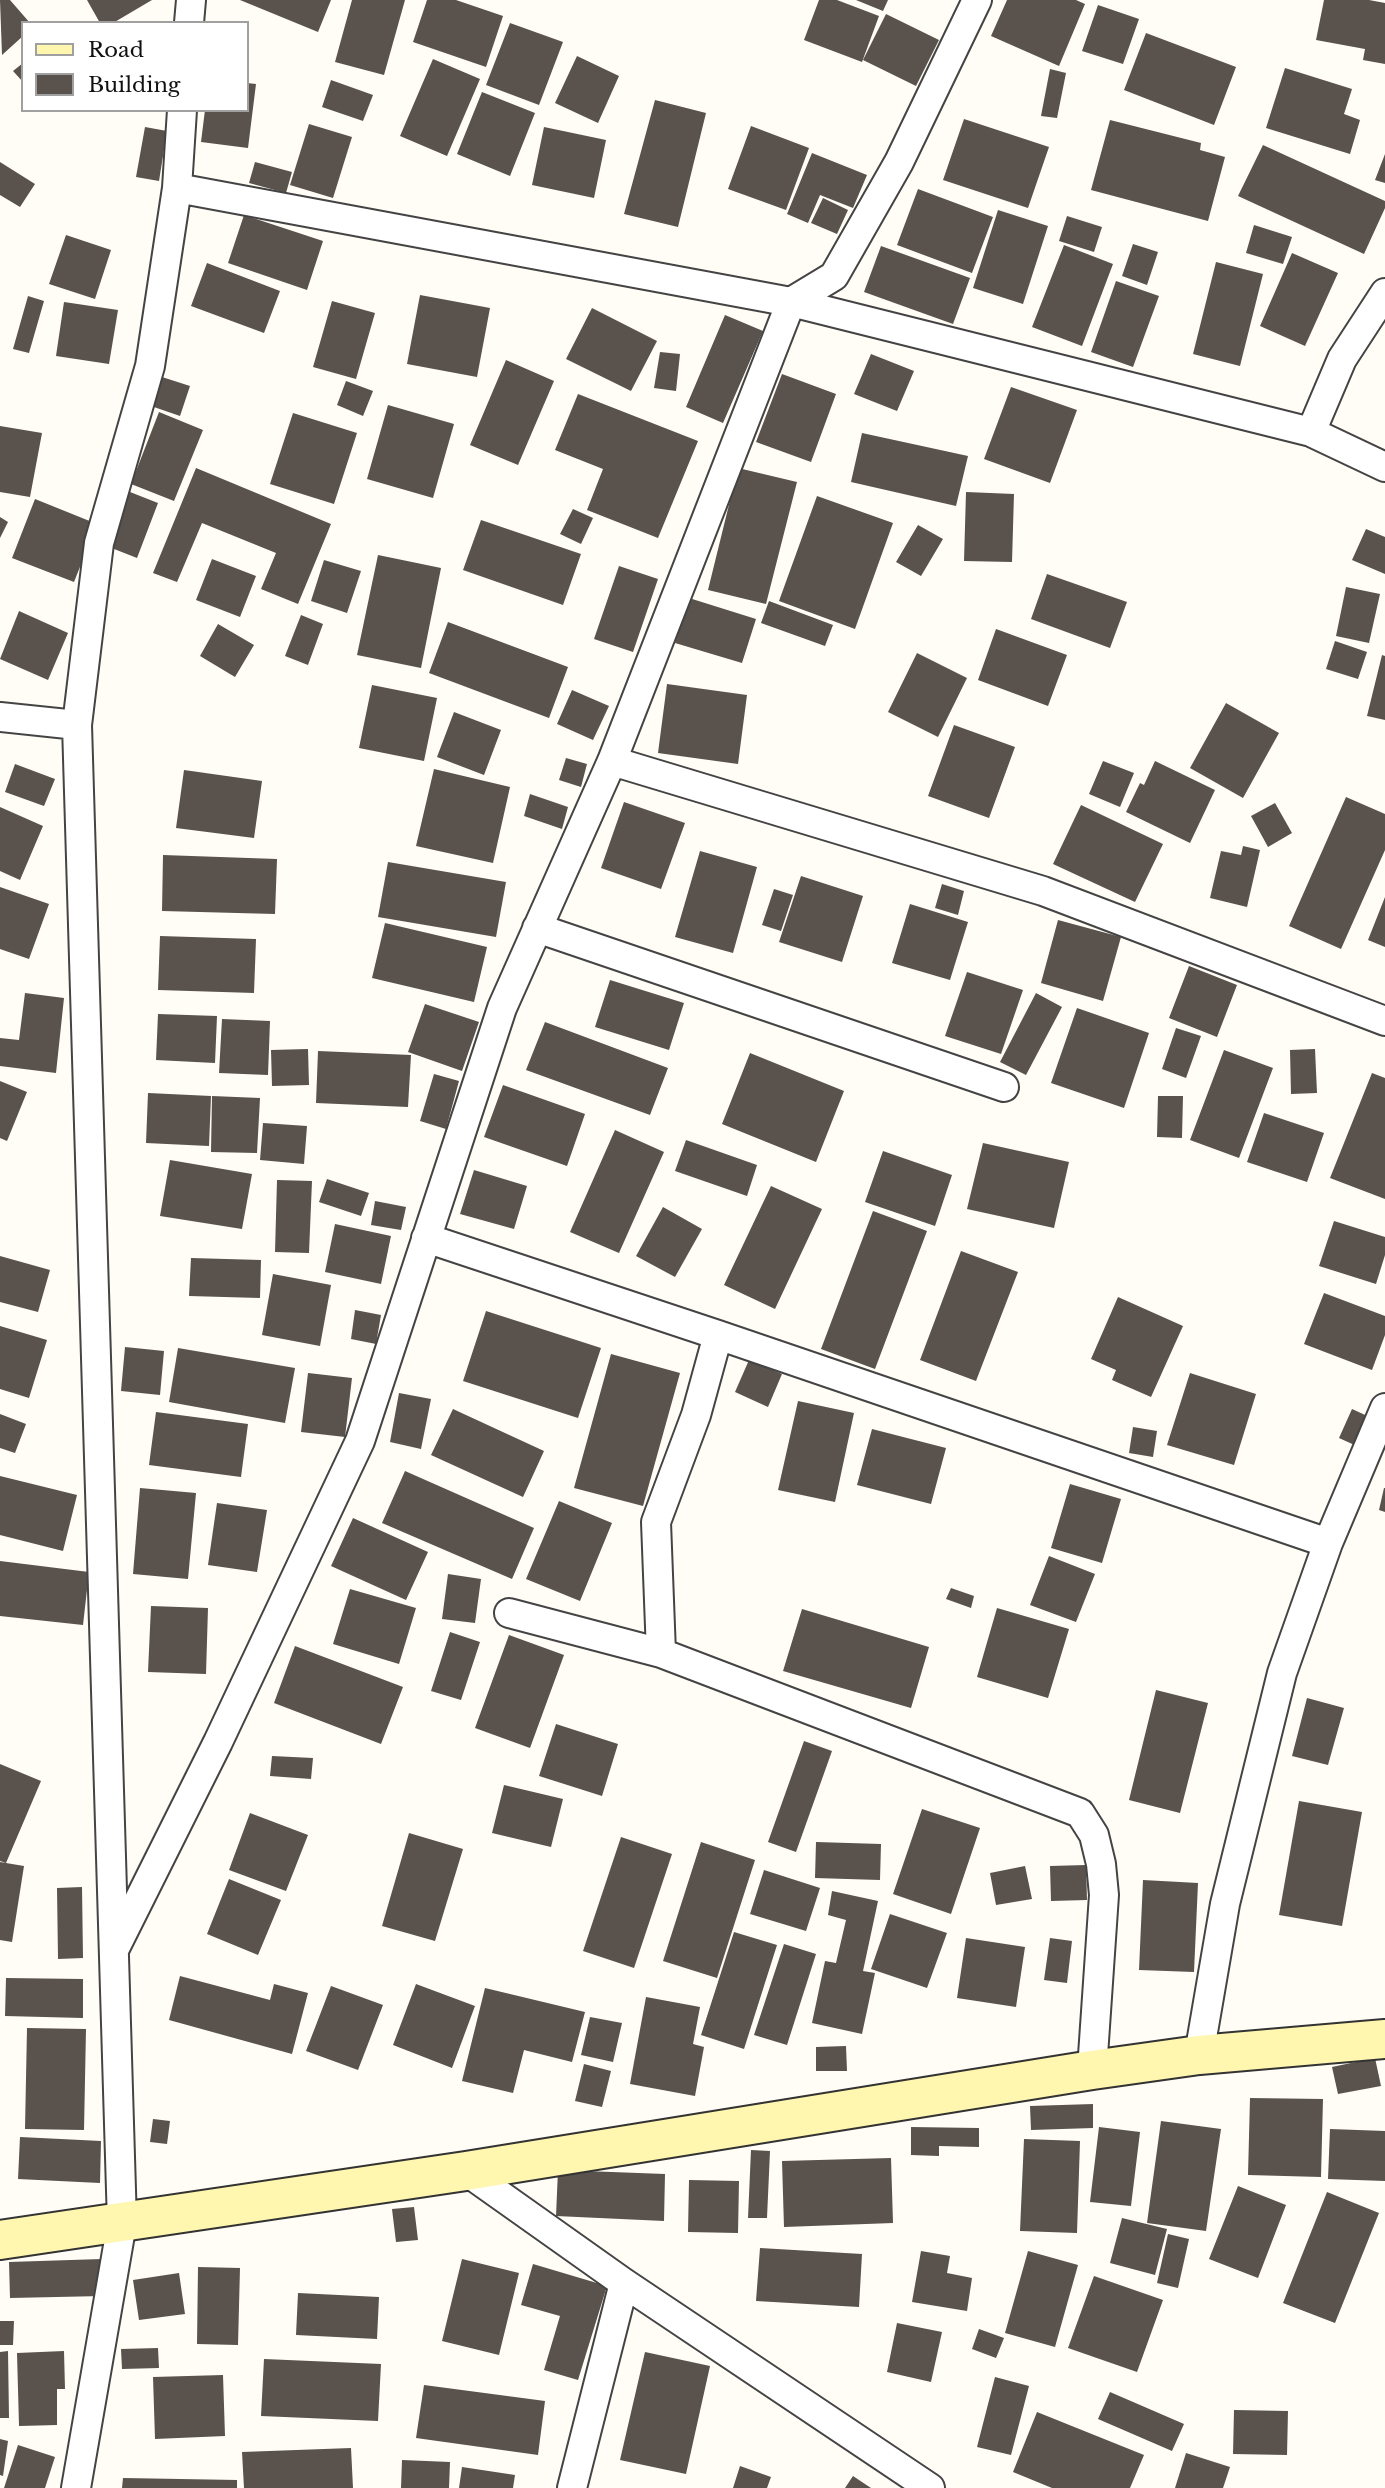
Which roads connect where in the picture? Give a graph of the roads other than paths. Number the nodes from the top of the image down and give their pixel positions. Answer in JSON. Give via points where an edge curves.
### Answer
{"nodes":[{"id":1,"x":191,"y":0,"type":"edge"},
{"id":2,"x":977,"y":0,"type":"edge"},
{"id":3,"x":189,"y":21,"type":"edge"},
{"id":4,"x":182,"y":112,"type":"edge"},
{"id":5,"x":177,"y":188,"type":"junction"},
{"id":6,"x":1385,"y":293,"type":"edge"},
{"id":7,"x":791,"y":302,"type":"junction"},
{"id":8,"x":1311,"y":432,"type":"junction"},
{"id":9,"x":1385,"y":467,"type":"edge"},
{"id":10,"x":0,"y":717,"type":"edge"},
{"id":11,"x":77,"y":725,"type":"junction"},
{"id":12,"x":612,"y":761,"type":"junction"},
{"id":13,"x":537,"y":928,"type":"junction"},
{"id":14,"x":1385,"y":1021,"type":"edge"},
{"id":15,"x":1004,"y":1087,"type":"dead end"},
{"id":16,"x":426,"y":1238,"type":"junction"},
{"id":17,"x":718,"y":1335,"type":"junction"},
{"id":18,"x":1385,"y":1408,"type":"edge"},
{"id":19,"x":1328,"y":1543,"type":"junction"},
{"id":20,"x":509,"y":1613,"type":"dead end"},
{"id":21,"x":661,"y":1653,"type":"junction"},
{"id":22,"x":115,"y":1948,"type":"junction"},
{"id":23,"x":1385,"y":2039,"type":"edge"},
{"id":24,"x":1199,"y":2055,"type":"junction"},
{"id":25,"x":1092,"y":2070,"type":"junction"},
{"id":26,"x":466,"y":2171,"type":"junction"},
{"id":27,"x":122,"y":2223,"type":"junction"},
{"id":28,"x":0,"y":2240,"type":"edge"},
{"id":29,"x":624,"y":2283,"type":"junction"},
{"id":30,"x":76,"y":2488,"type":"edge"},
{"id":31,"x":572,"y":2488,"type":"edge"},
{"id":32,"x":929,"y":2488,"type":"edge"}],
"edges":[{"from":1,"to":3,"type":"street"},
{"from":2,"to":7,"type":"street","via":[[899,162],[834,276]]},
{"from":4,"to":5,"type":"street"},
{"from":5,"to":7,"type":"street"},
{"from":5,"to":11,"type":"street","via":[[150,366],[99,543]]},
{"from":6,"to":8,"type":"street","via":[[1342,359]]},
{"from":7,"to":8,"type":"street"},
{"from":7,"to":12,"type":"street"},
{"from":8,"to":9,"type":"street"},
{"from":10,"to":11,"type":"street"},
{"from":11,"to":22,"type":"street"},
{"from":12,"to":13,"type":"street"},
{"from":12,"to":14,"type":"street","via":[[1043,891]]},
{"from":13,"to":15,"type":"street"},
{"from":13,"to":16,"type":"street","via":[[502,1008]]},
{"from":16,"to":17,"type":"street"},
{"from":16,"to":22,"type":"street","via":[[360,1441]]},
{"from":17,"to":19,"type":"street"},
{"from":17,"to":21,"type":"street","via":[[696,1415],[656,1522]]},
{"from":18,"to":19,"type":"street"},
{"from":19,"to":24,"type":"street","via":[[1282,1673],[1225,1904]]},
{"from":20,"to":21,"type":"street"},
{"from":21,"to":25,"type":"street","via":[[1080,1813],[1094,1835],[1104,1895]]},
{"from":22,"to":27,"type":"street"},
{"from":23,"to":24,"type":"street"},
{"from":24,"to":25,"type":"street"},
{"from":25,"to":26,"type":"street"},
{"from":26,"to":27,"type":"street"},
{"from":26,"to":29,"type":"street"},
{"from":27,"to":28,"type":"street"},
{"from":27,"to":30,"type":"street"},
{"from":29,"to":31,"type":"street"},
{"from":29,"to":32,"type":"street"}]}
